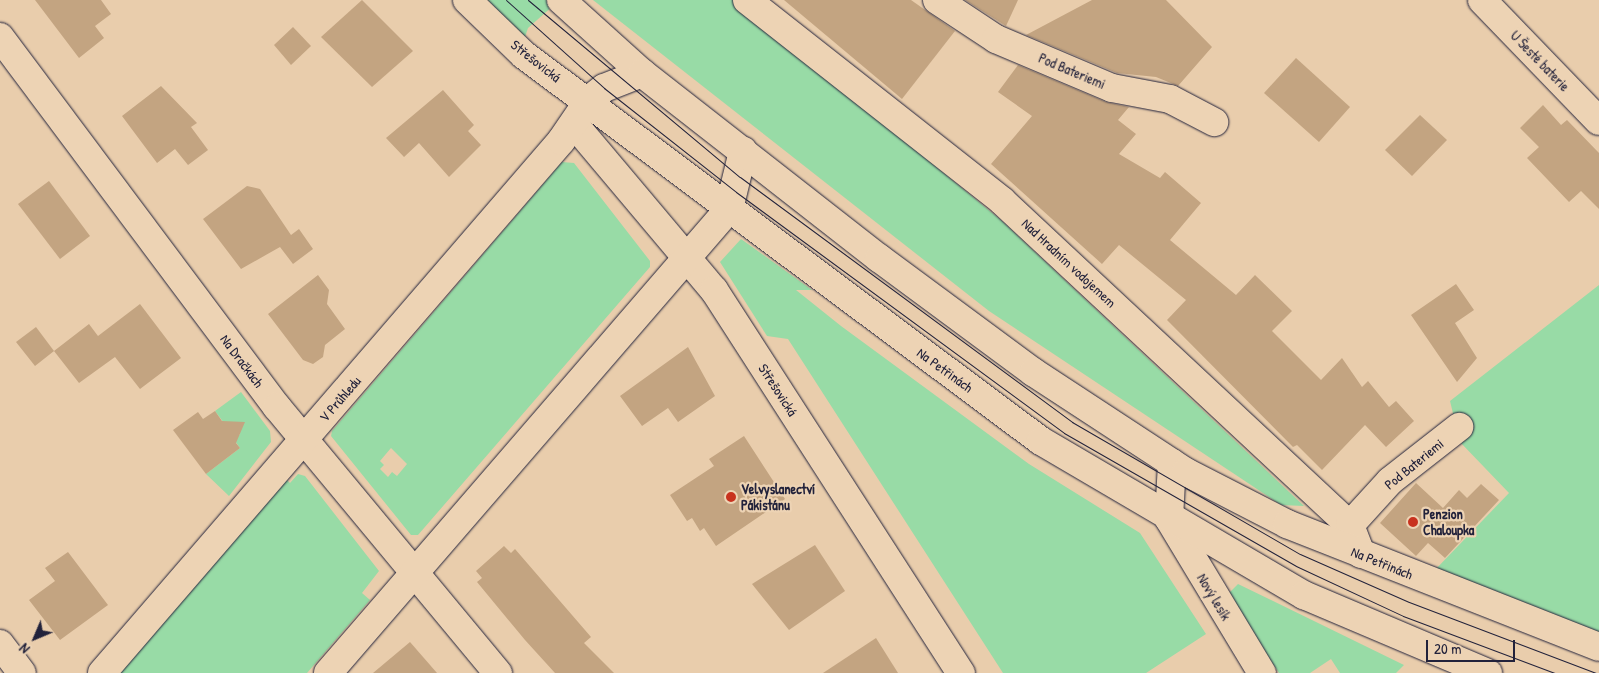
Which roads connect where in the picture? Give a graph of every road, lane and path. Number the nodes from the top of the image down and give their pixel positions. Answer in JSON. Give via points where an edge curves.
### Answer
{"nodes":[{"id":1,"x":466,"y":0,"type":"edge"},
{"id":2,"x":561,"y":0,"type":"edge"},
{"id":3,"x":747,"y":0,"type":"edge"},
{"id":4,"x":937,"y":0,"type":"edge"},
{"id":5,"x":1482,"y":0,"type":"edge"},
{"id":6,"x":0,"y":37,"type":"edge"},
{"id":7,"x":642,"y":73,"type":"junction"},
{"id":8,"x":590,"y":100,"type":"junction"},
{"id":9,"x":1599,"y":121,"type":"edge"},
{"id":10,"x":1214,"y":122,"type":"dead end"},
{"id":11,"x":574,"y":124,"type":"junction"},
{"id":12,"x":743,"y":151,"type":"junction"},
{"id":13,"x":729,"y":209,"type":"junction"},
{"id":14,"x":687,"y":258,"type":"junction"},
{"id":15,"x":1459,"y":427,"type":"dead end"},
{"id":16,"x":304,"y":442,"type":"junction"},
{"id":17,"x":1172,"y":463,"type":"junction"},
{"id":18,"x":1169,"y":519,"type":"junction"},
{"id":19,"x":1350,"y":525,"type":"junction"},
{"id":20,"x":1361,"y":554,"type":"junction"},
{"id":21,"x":414,"y":574,"type":"junction"},
{"id":22,"x":0,"y":644,"type":"edge"},
{"id":23,"x":1599,"y":647,"type":"edge"},
{"id":24,"x":22,"y":673,"type":"edge"},
{"id":25,"x":102,"y":673,"type":"edge"},
{"id":26,"x":328,"y":673,"type":"edge"},
{"id":27,"x":498,"y":673,"type":"edge"},
{"id":28,"x":961,"y":673,"type":"edge"},
{"id":29,"x":1262,"y":673,"type":"edge"},
{"id":30,"x":1488,"y":673,"type":"edge"}],
"edges":[{"from":1,"to":8,"type":"street","name":"Střešovická","via":[[524,55]]},
{"from":2,"to":7,"type":"street"},
{"from":3,"to":19,"type":"street","name":"Nad Hradním vodojemem","via":[[1002,201]]},
{"from":4,"to":10,"type":"street","name":"Pod Bateriemi","via":[[996,39],[1112,88],[1170,99]]},
{"from":5,"to":9,"type":"street","name":"U Šesté baterie"},
{"from":6,"to":16,"type":"street","name":"Na Dračkách"},
{"from":7,"to":8,"type":"street","via":[[604,88]]},
{"from":7,"to":12,"type":"street"},
{"from":8,"to":11,"type":"street","name":"V Průhledu"},
{"from":8,"to":13,"type":"street","name":"Střešovická"},
{"from":11,"to":14,"type":"street","name":"Střešovická"},
{"from":11,"to":16,"type":"street","name":"V Průhledu"},
{"from":12,"to":13,"type":"street"},
{"from":12,"to":17,"type":"street","name":"Na Petřinách","via":[[1033,372]]},
{"from":13,"to":14,"type":"street"},
{"from":13,"to":18,"type":"street","name":"Na Petřinách","via":[[1041,441]]},
{"from":14,"to":21,"type":"street"},
{"from":14,"to":28,"type":"street","name":"Střešovická","via":[[714,290]]},
{"from":15,"to":19,"type":"street","name":"Pod Bateriemi","via":[[1390,480]]},
{"from":16,"to":21,"type":"street","name":"Na Dračkách"},
{"from":16,"to":25,"type":"street","name":"V Průhledu"},
{"from":17,"to":18,"type":"street"},
{"from":17,"to":20,"type":"street","name":"Na Petřinách","via":[[1287,524]]},
{"from":18,"to":29,"type":"street","name":"Nový lesík"},
{"from":18,"to":30,"type":"street","name":"Na Petřinách","via":[[1304,596]]},
{"from":19,"to":20,"type":"street","name":"Nad Hradním vodojemem"},
{"from":20,"to":23,"type":"street","name":"Na Petřinách"},
{"from":21,"to":26,"type":"street"},
{"from":21,"to":27,"type":"street","name":"Na Dračkách"},
{"from":22,"to":24,"type":"street"}]}
